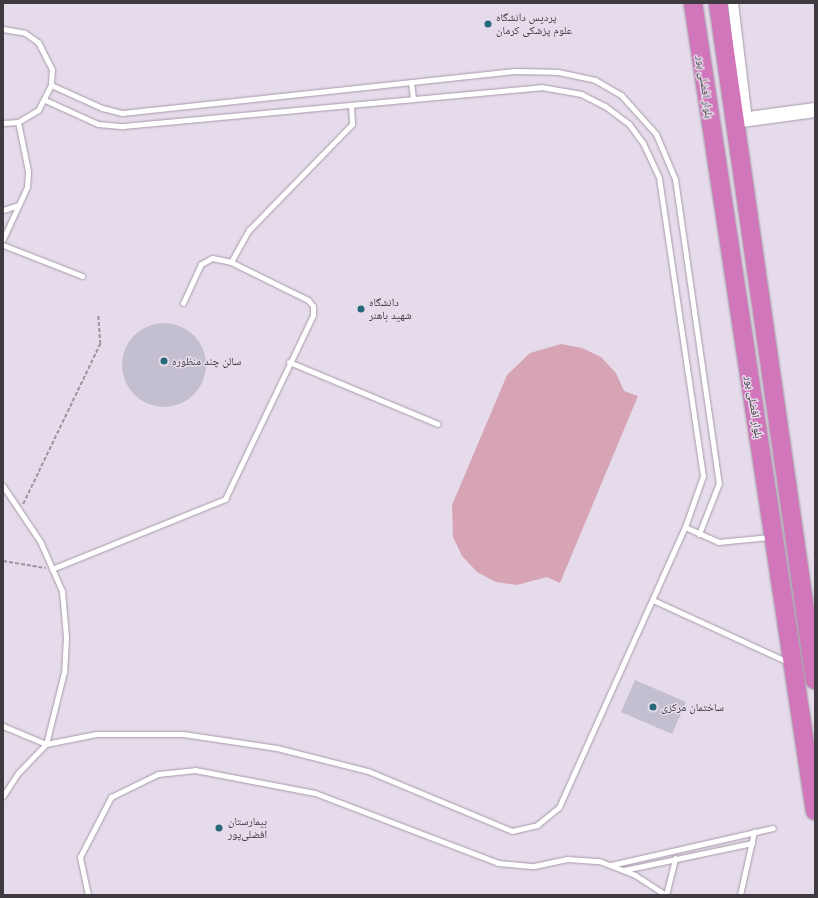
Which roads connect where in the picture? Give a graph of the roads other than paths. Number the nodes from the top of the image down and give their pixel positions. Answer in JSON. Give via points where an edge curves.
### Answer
{"nodes":[{"id":1,"x":693,"y":3,"type":"edge"},
{"id":2,"x":718,"y":3,"type":"edge"},
{"id":3,"x":733,"y":3,"type":"edge"},
{"id":4,"x":3,"y":29,"type":"edge"},
{"id":5,"x":411,"y":82,"type":"junction"},
{"id":6,"x":51,"y":85,"type":"junction"},
{"id":7,"x":413,"y":99,"type":"junction"},
{"id":8,"x":46,"y":100,"type":"junction"},
{"id":9,"x":351,"y":105,"type":"junction"},
{"id":10,"x":815,"y":110,"type":"edge"},
{"id":11,"x":740,"y":120,"type":"junction"},
{"id":12,"x":18,"y":122,"type":"junction"},
{"id":13,"x":3,"y":124,"type":"edge"},
{"id":14,"x":18,"y":205,"type":"junction"},
{"id":15,"x":3,"y":210,"type":"edge"},
{"id":16,"x":3,"y":238,"type":"edge"},
{"id":17,"x":3,"y":245,"type":"edge"},
{"id":18,"x":231,"y":262,"type":"junction"},
{"id":19,"x":82,"y":276,"type":"dead end"},
{"id":20,"x":183,"y":303,"type":"dead end"},
{"id":21,"x":289,"y":362,"type":"junction"},
{"id":22,"x":438,"y":424,"type":"dead end"},
{"id":23,"x":3,"y":486,"type":"edge"},
{"id":24,"x":686,"y":527,"type":"junction"},
{"id":25,"x":699,"y":534,"type":"junction"},
{"id":26,"x":773,"y":537,"type":"junction"},
{"id":27,"x":52,"y":570,"type":"junction"},
{"id":28,"x":653,"y":600,"type":"junction"},
{"id":29,"x":793,"y":664,"type":"junction"},
{"id":30,"x":815,"y":680,"type":"edge"},
{"id":31,"x":3,"y":726,"type":"edge"},
{"id":32,"x":46,"y":744,"type":"junction"},
{"id":33,"x":3,"y":796,"type":"edge"},
{"id":34,"x":815,"y":811,"type":"edge"},
{"id":35,"x":773,"y":828,"type":"dead end"},
{"id":36,"x":754,"y":832,"type":"junction"},
{"id":37,"x":752,"y":843,"type":"junction"},
{"id":38,"x":675,"y":858,"type":"junction"},
{"id":39,"x":610,"y":865,"type":"junction"},
{"id":40,"x":624,"y":870,"type":"junction"},
{"id":41,"x":88,"y":895,"type":"edge"},
{"id":42,"x":666,"y":895,"type":"edge"},
{"id":43,"x":740,"y":895,"type":"edge"}],
"edges":[{"from":1,"to":26,"type":"highway","name":"بلوار افضلی پور"},
{"from":2,"to":11,"type":"highway","name":"بلوار افضلی پور"},
{"from":3,"to":11,"type":"street"},
{"from":4,"to":6,"type":"lane","via":[[25,33],[38,42],[49,62]]},
{"from":5,"to":6,"type":"lane","via":[[122,114],[102,108]]},
{"from":5,"to":7,"type":"lane"},
{"from":5,"to":25,"type":"lane","via":[[515,71],[558,72],[595,80],[621,95],[656,134],[676,179],[719,483]]},
{"from":6,"to":8,"type":"lane"},
{"from":7,"to":9,"type":"lane"},
{"from":7,"to":24,"type":"lane","via":[[541,88],[563,90],[605,106],[629,124],[643,143],[659,178],[703,476]]},
{"from":8,"to":9,"type":"lane","via":[[98,124],[123,126]]},
{"from":8,"to":12,"type":"lane","via":[[34,114]]},
{"from":9,"to":18,"type":"lane","via":[[352,124],[249,230]]},
{"from":10,"to":11,"type":"street"},
{"from":11,"to":30,"type":"highway","name":"بلوار افضلی پور"},
{"from":12,"to":13,"type":"lane"},
{"from":12,"to":14,"type":"lane","via":[[28,171],[27,187]]},
{"from":14,"to":15,"type":"lane"},
{"from":14,"to":16,"type":"lane"},
{"from":17,"to":19,"type":"lane"},
{"from":18,"to":20,"type":"lane","via":[[212,258],[201,264]]},
{"from":18,"to":21,"type":"lane","via":[[308,300],[313,306],[313,315]]},
{"from":21,"to":22,"type":"lane"},
{"from":21,"to":27,"type":"lane","via":[[225,499]]},
{"from":23,"to":27,"type":"lane","via":[[40,540]]},
{"from":24,"to":25,"type":"lane"},
{"from":24,"to":28,"type":"lane"},
{"from":25,"to":26,"type":"lane","via":[[718,542]]},
{"from":26,"to":29,"type":"highway","name":"بلوار افضلی پور"},
{"from":27,"to":32,"type":"lane","via":[[62,591],[66,637],[64,672]]},
{"from":28,"to":29,"type":"lane"},
{"from":28,"to":32,"type":"lane","via":[[560,807],[537,825],[512,831],[368,771],[277,748],[183,734],[96,734]]},
{"from":29,"to":34,"type":"highway","name":"بلوار افضلی پور"},
{"from":31,"to":32,"type":"lane"},
{"from":32,"to":33,"type":"lane","via":[[18,773]]},
{"from":35,"to":36,"type":"lane"},
{"from":36,"to":37,"type":"lane"},
{"from":36,"to":39,"type":"lane"},
{"from":37,"to":38,"type":"lane"},
{"from":37,"to":43,"type":"lane"},
{"from":38,"to":40,"type":"lane"},
{"from":38,"to":42,"type":"lane"},
{"from":39,"to":40,"type":"lane"},
{"from":39,"to":41,"type":"lane","via":[[568,859],[534,866],[498,863],[315,793],[195,770],[158,774],[111,796],[80,857]]},
{"from":40,"to":42,"type":"lane"}]}
